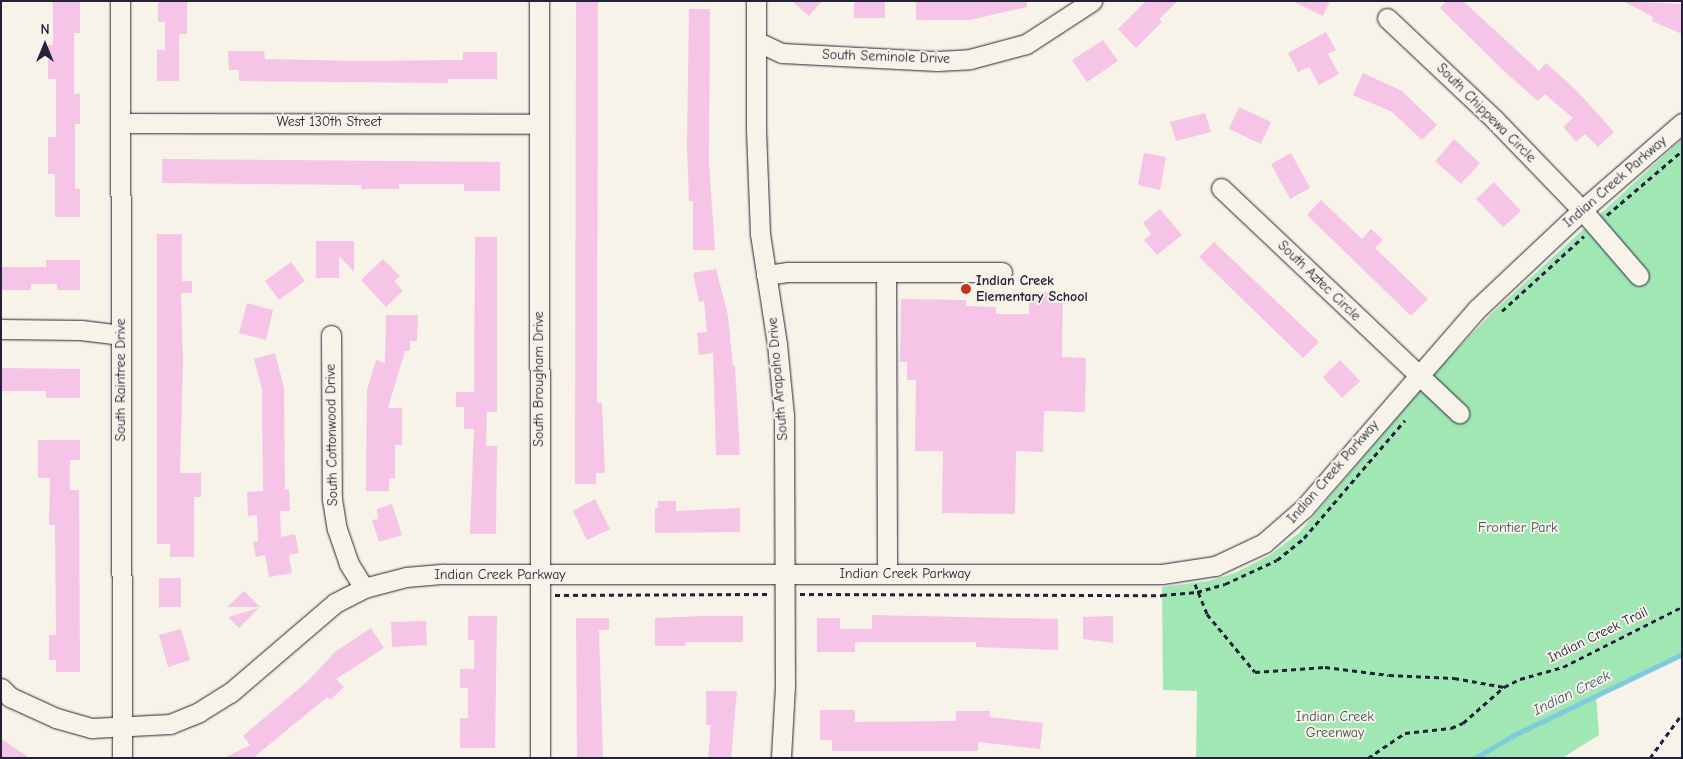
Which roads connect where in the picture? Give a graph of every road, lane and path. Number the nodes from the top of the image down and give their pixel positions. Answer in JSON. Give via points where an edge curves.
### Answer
{"nodes":[{"id":1,"x":120,"y":1,"type":"edge"},
{"id":2,"x":539,"y":1,"type":"edge"},
{"id":3,"x":756,"y":1,"type":"edge"},
{"id":4,"x":1092,"y":1,"type":"edge"},
{"id":5,"x":1387,"y":18,"type":"dead end"},
{"id":6,"x":758,"y":42,"type":"junction"},
{"id":7,"x":120,"y":123,"type":"junction"},
{"id":8,"x":1682,"y":123,"type":"edge"},
{"id":9,"x":538,"y":124,"type":"junction"},
{"id":10,"x":1682,"y":151,"type":"edge"},
{"id":11,"x":1221,"y":188,"type":"dead end"},
{"id":12,"x":1582,"y":210,"type":"junction"},
{"id":13,"x":1595,"y":226,"type":"junction"},
{"id":14,"x":886,"y":272,"type":"junction"},
{"id":15,"x":1002,"y":272,"type":"dead end"},
{"id":16,"x":766,"y":275,"type":"junction"},
{"id":17,"x":1639,"y":276,"type":"dead end"},
{"id":18,"x":1498,"y":316,"type":"dead end"},
{"id":19,"x":1,"y":329,"type":"edge"},
{"id":20,"x":120,"y":334,"type":"junction"},
{"id":21,"x":330,"y":335,"type":"dead end"},
{"id":22,"x":1417,"y":374,"type":"junction"},
{"id":23,"x":1459,"y":413,"type":"dead end"},
{"id":24,"x":1407,"y":418,"type":"dead end"},
{"id":25,"x":1192,"y":571,"type":"junction"},
{"id":26,"x":786,"y":574,"type":"junction"},
{"id":27,"x":887,"y":574,"type":"junction"},
{"id":28,"x":539,"y":575,"type":"junction"},
{"id":29,"x":364,"y":588,"type":"junction"},
{"id":30,"x":1197,"y":592,"type":"junction"},
{"id":31,"x":786,"y":594,"type":"junction"},
{"id":32,"x":539,"y":595,"type":"junction"},
{"id":33,"x":1682,"y":607,"type":"edge"},
{"id":34,"x":1504,"y":687,"type":"junction"},
{"id":35,"x":1,"y":688,"type":"edge"},
{"id":36,"x":1682,"y":714,"type":"edge"},
{"id":37,"x":122,"y":728,"type":"junction"},
{"id":38,"x":122,"y":758,"type":"edge"},
{"id":39,"x":540,"y":758,"type":"edge"},
{"id":40,"x":781,"y":758,"type":"edge"},
{"id":41,"x":1368,"y":758,"type":"edge"},
{"id":42,"x":1650,"y":758,"type":"edge"}],
"edges":[{"from":1,"to":7,"type":"street","name":"South Raintree Drive"},
{"from":2,"to":9,"type":"street","name":"South Brougham Drive"},
{"from":3,"to":6,"type":"street","name":"South Arapaho Drive"},
{"from":4,"to":6,"type":"street","name":"South Seminole Drive","via":[[1026,44],[970,59],[937,61],[782,53]]},
{"from":5,"to":12,"type":"street","name":"South Chippewa Circle","via":[[1494,119]]},
{"from":6,"to":16,"type":"street","name":"South Arapaho Drive","via":[[756,156],[760,234]]},
{"from":7,"to":9,"type":"street","name":"West 130th Street"},
{"from":7,"to":20,"type":"street","name":"South Raintree Drive"},
{"from":8,"to":12,"type":"street","name":"Indian Creek Parkway"},
{"from":9,"to":28,"type":"street","name":"South Brougham Drive"},
{"from":10,"to":13,"type":"path"},
{"from":11,"to":22,"type":"street","name":"South Aztec Circle"},
{"from":12,"to":13,"type":"street","name":"South Chippewa Circle"},
{"from":12,"to":22,"type":"street","name":"Indian Creek Parkway","via":[[1477,309]]},
{"from":13,"to":17,"type":"street","name":"South Chippewa Circle"},
{"from":13,"to":18,"type":"path"},
{"from":14,"to":15,"type":"street"},
{"from":14,"to":16,"type":"street"},
{"from":14,"to":27,"type":"street"},
{"from":16,"to":26,"type":"street","name":"South Arapaho Drive","via":[[784,416]]},
{"from":19,"to":20,"type":"street"},
{"from":20,"to":37,"type":"street","name":"South Raintree Drive"},
{"from":21,"to":29,"type":"street","name":"South Cottonwood Drive","via":[[332,499],[337,530],[349,564]]},
{"from":22,"to":23,"type":"street","name":"South Aztec Circle"},
{"from":22,"to":25,"type":"street","name":"Indian Creek Parkway","via":[[1304,508],[1278,533],[1248,552]]},
{"from":24,"to":30,"type":"path","via":[[1330,509],[1277,560],[1225,584]]},
{"from":25,"to":27,"type":"street","name":"Indian Creek Parkway","via":[[1162,574]]},
{"from":25,"to":30,"type":"path"},
{"from":26,"to":27,"type":"street","name":"Indian Creek Parkway"},
{"from":26,"to":28,"type":"street","name":"Indian Creek Parkway"},
{"from":26,"to":31,"type":"street","name":"South Arapaho Drive"},
{"from":28,"to":29,"type":"street","name":"Indian Creek Parkway","via":[[406,577]]},
{"from":28,"to":32,"type":"street","name":"South Brougham Drive"},
{"from":29,"to":37,"type":"street","name":"Indian Creek Parkway","via":[[311,620],[213,704],[170,724]]},
{"from":30,"to":31,"type":"path","via":[[1143,595]]},
{"from":30,"to":34,"type":"path","via":[[1207,614],[1255,672],[1325,667],[1389,675],[1454,678]]},
{"from":31,"to":32,"type":"path"},
{"from":31,"to":40,"type":"street","name":"South Arapaho Drive"},
{"from":32,"to":39,"type":"street","name":"South Brougham Drive"},
{"from":33,"to":34,"type":"path","name":"Indian Creek Trail","via":[[1563,667]]},
{"from":34,"to":41,"type":"path","name":"Indian Creek Trail","via":[[1463,723],[1451,728],[1405,733]]},
{"from":35,"to":37,"type":"street","name":"Indian Creek Parkway","via":[[10,696],[56,718],[92,728]]},
{"from":36,"to":42,"type":"path"},
{"from":37,"to":38,"type":"street","name":"South Raintree Drive"}]}
